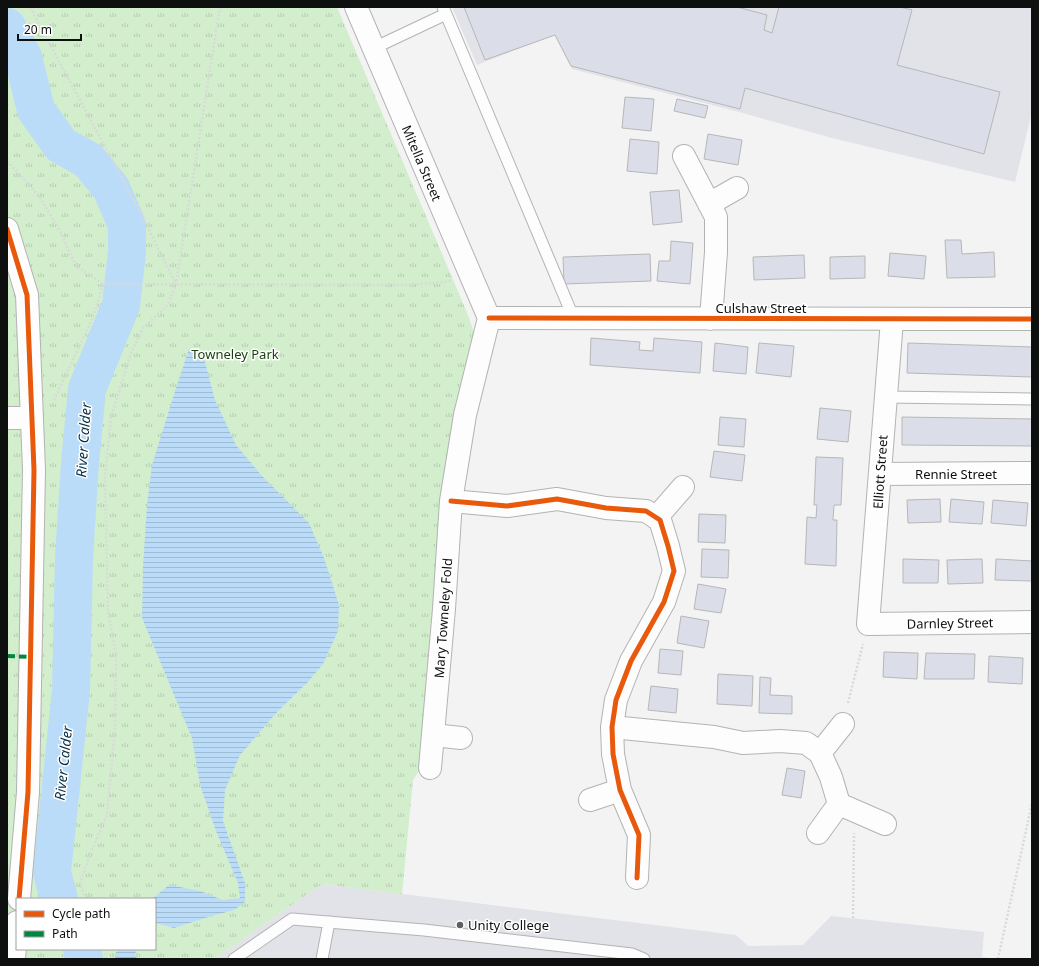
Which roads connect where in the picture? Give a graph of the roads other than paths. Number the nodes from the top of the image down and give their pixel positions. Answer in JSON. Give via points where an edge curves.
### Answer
{"nodes":[{"id":1,"x":356,"y":7,"type":"edge"},
{"id":2,"x":445,"y":11,"type":"edge"},
{"id":3,"x":374,"y":48,"type":"junction"},
{"id":4,"x":684,"y":156,"type":"dead end"},
{"id":5,"x":737,"y":188,"type":"dead end"},
{"id":6,"x":709,"y":204,"type":"junction"},
{"id":7,"x":7,"y":229,"type":"edge"},
{"id":8,"x":489,"y":318,"type":"junction"},
{"id":9,"x":574,"y":319,"type":"junction"},
{"id":10,"x":711,"y":319,"type":"junction"},
{"id":11,"x":892,"y":320,"type":"junction"},
{"id":12,"x":1032,"y":320,"type":"edge"},
{"id":13,"x":886,"y":398,"type":"junction"},
{"id":14,"x":1032,"y":399,"type":"edge"},
{"id":15,"x":7,"y":418,"type":"edge"},
{"id":16,"x":32,"y":418,"type":"junction"},
{"id":17,"x":1032,"y":473,"type":"edge"},
{"id":18,"x":880,"y":474,"type":"junction"},
{"id":19,"x":683,"y":487,"type":"dead end"},
{"id":20,"x":451,"y":501,"type":"junction"},
{"id":21,"x":656,"y":518,"type":"junction"},
{"id":22,"x":1032,"y":622,"type":"edge"},
{"id":23,"x":868,"y":624,"type":"joint"},
{"id":24,"x":843,"y":724,"type":"road end"},
{"id":25,"x":612,"y":727,"type":"junction"},
{"id":26,"x":433,"y":735,"type":"junction"},
{"id":27,"x":461,"y":738,"type":"dead end"},
{"id":28,"x":820,"y":753,"type":"junction"},
{"id":29,"x":430,"y":768,"type":"dead end"},
{"id":30,"x":620,"y":790,"type":"junction"},
{"id":31,"x":590,"y":800,"type":"dead end"},
{"id":32,"x":847,"y":807,"type":"junction"},
{"id":33,"x":884,"y":824,"type":"dead end"},
{"id":34,"x":818,"y":833,"type":"dead end"},
{"id":35,"x":637,"y":878,"type":"dead end"},
{"id":36,"x":19,"y":898,"type":"edge"},
{"id":37,"x":329,"y":922,"type":"junction"},
{"id":38,"x":16,"y":934,"type":"edge"},
{"id":39,"x":14,"y":959,"type":"edge"},
{"id":40,"x":234,"y":959,"type":"edge"},
{"id":41,"x":322,"y":959,"type":"edge"},
{"id":42,"x":644,"y":959,"type":"edge"}],
"edges":[{"from":1,"to":3,"type":"street","name":"Mitella Street"},
{"from":2,"to":3,"type":"lane"},
{"from":2,"to":9,"type":"lane"},
{"from":3,"to":8,"type":"street","name":"Mitella Street"},
{"from":4,"to":6,"type":"street"},
{"from":5,"to":6,"type":"street"},
{"from":6,"to":10,"type":"street","via":[[716,216]]},
{"from":7,"to":16,"type":"street","via":[[27,294]]},
{"from":8,"to":9,"type":"street","name":"Culshaw Street"},
{"from":8,"to":20,"type":"street","name":"Mary Towneley Fold","via":[[464,415]]},
{"from":9,"to":10,"type":"street","name":"Culshaw Street"},
{"from":10,"to":11,"type":"street","name":"Culshaw Street"},
{"from":11,"to":12,"type":"street","name":"Culshaw Street"},
{"from":11,"to":13,"type":"street","name":"Elliott Street"},
{"from":13,"to":14,"type":"lane"},
{"from":13,"to":18,"type":"street","name":"Elliott Street"},
{"from":15,"to":16,"type":"street"},
{"from":16,"to":36,"type":"street","via":[[34,470],[28,792]]},
{"from":17,"to":18,"type":"street","name":"Rennie Street"},
{"from":18,"to":23,"type":"street","name":"Elliott Street"},
{"from":19,"to":21,"type":"street"},
{"from":20,"to":21,"type":"street","via":[[507,506],[557,499],[606,508],[646,511]]},
{"from":20,"to":26,"type":"street","name":"Mary Towneley Fold"},
{"from":21,"to":25,"type":"street","via":[[660,520],[674,571],[664,602],[631,661],[616,700]]},
{"from":22,"to":23,"type":"street","name":"Darnley Street"},
{"from":24,"to":28,"type":"street"},
{"from":25,"to":28,"type":"street","via":[[714,737],[743,743],[806,743]]},
{"from":25,"to":30,"type":"street","via":[[613,754]]},
{"from":26,"to":27,"type":"street"},
{"from":26,"to":29,"type":"street","name":"Mary Towneley Fold"},
{"from":28,"to":32,"type":"street"},
{"from":30,"to":31,"type":"street"},
{"from":30,"to":35,"type":"street","via":[[639,835]]},
{"from":32,"to":33,"type":"street"},
{"from":32,"to":34,"type":"street"},
{"from":37,"to":40,"type":"lane","via":[[292,919]]},
{"from":37,"to":41,"type":"lane"},
{"from":37,"to":42,"type":"lane","via":[[424,930],[632,954]]},
{"from":38,"to":39,"type":"street"}]}
